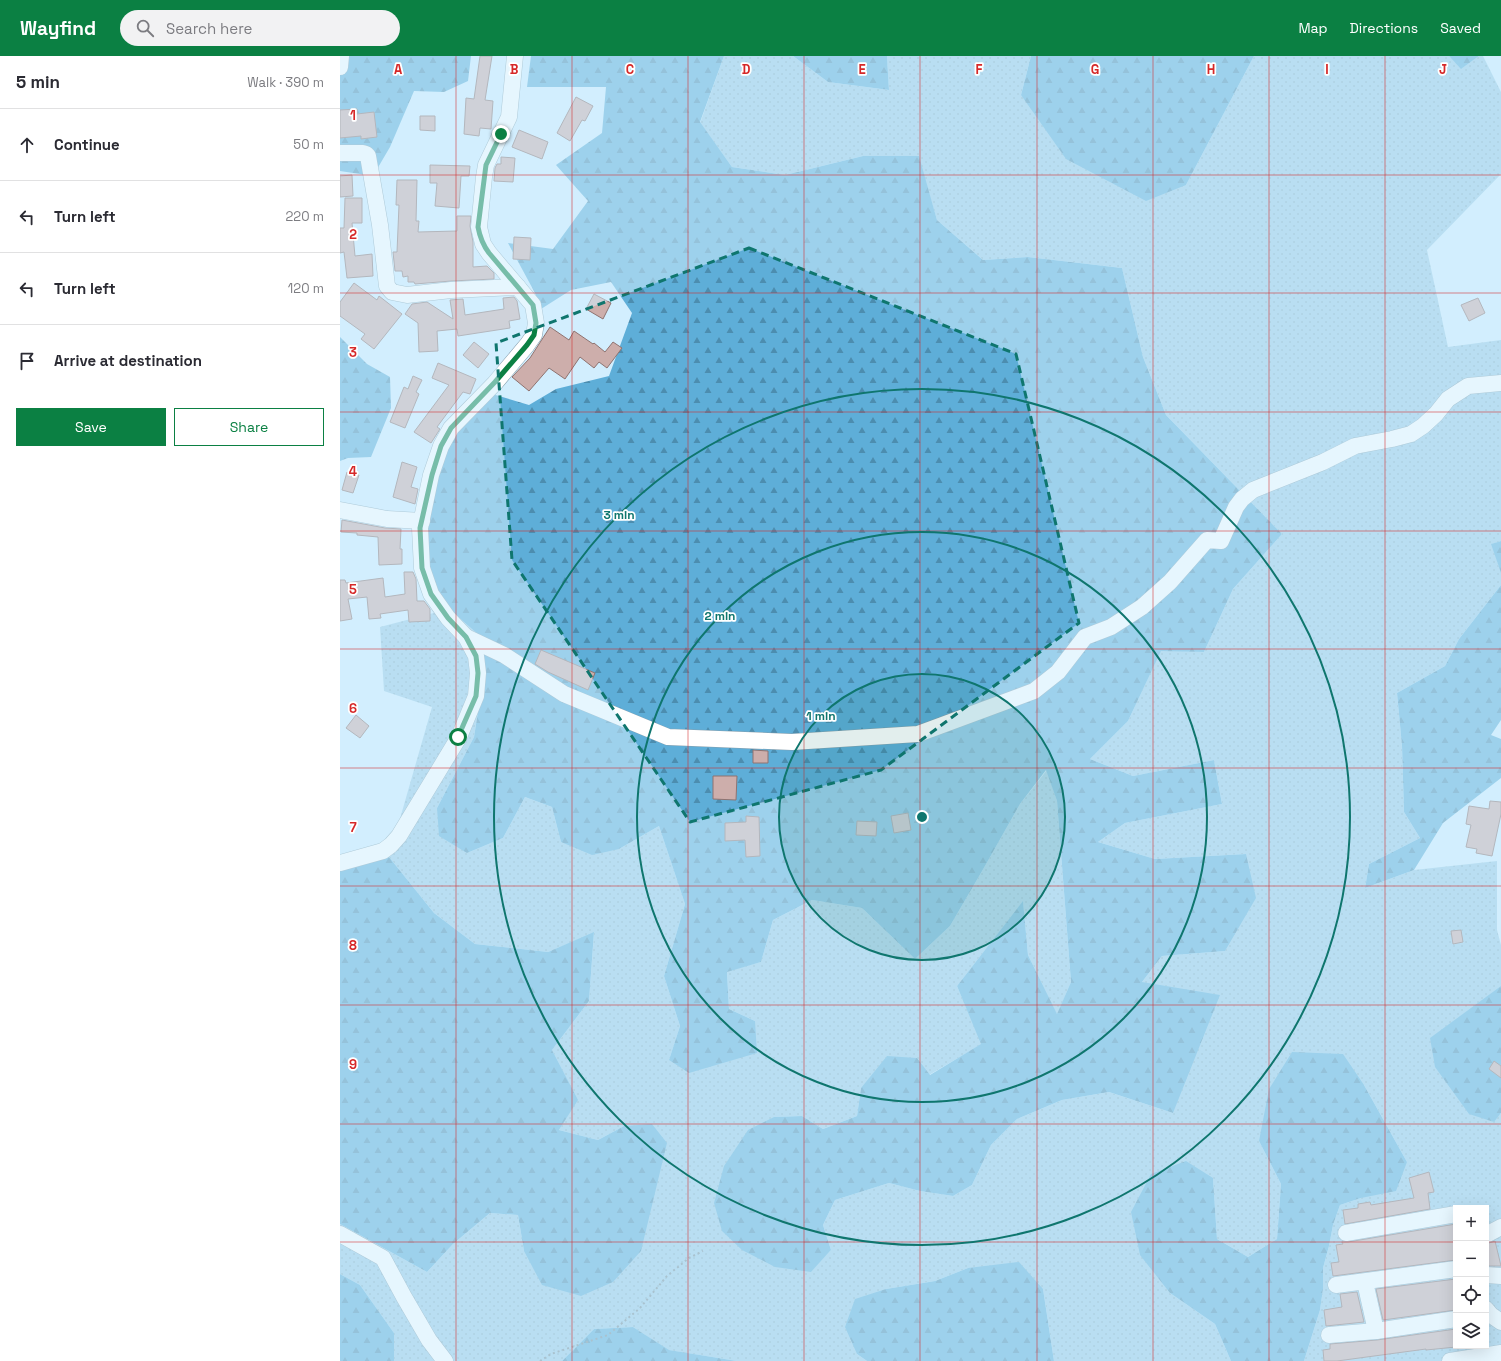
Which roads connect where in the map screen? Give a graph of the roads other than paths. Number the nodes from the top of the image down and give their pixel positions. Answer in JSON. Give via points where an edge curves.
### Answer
{"nodes":[{"id":1,"x":341,"y":56,"type":"edge"},
{"id":2,"x":515,"y":56,"type":"edge"},
{"id":3,"x":340,"y":67,"type":"edge"},
{"id":4,"x":340,"y":153,"type":"edge"},
{"id":5,"x":518,"y":287,"type":"junction"},
{"id":6,"x":1501,"y":383,"type":"edge"},
{"id":7,"x":340,"y":510,"type":"edge"},
{"id":8,"x":422,"y":521,"type":"junction"},
{"id":9,"x":466,"y":637,"type":"junction"},
{"id":10,"x":340,"y":863,"type":"edge"},
{"id":11,"x":1453,"y":1215,"type":"edge"},
{"id":12,"x":1346,"y":1233,"type":"dead end"},
{"id":13,"x":340,"y":1234,"type":"edge"},
{"id":14,"x":1453,"y":1269,"type":"edge"},
{"id":15,"x":1489,"y":1275,"type":"edge"},
{"id":16,"x":1501,"y":1276,"type":"edge"},
{"id":17,"x":1365,"y":1282,"type":"junction"},
{"id":18,"x":1336,"y":1285,"type":"dead end"},
{"id":19,"x":1489,"y":1312,"type":"edge"},
{"id":20,"x":1453,"y":1319,"type":"edge"},
{"id":21,"x":1501,"y":1322,"type":"edge"},
{"id":22,"x":1376,"y":1331,"type":"junction"},
{"id":23,"x":1329,"y":1335,"type":"dead end"},
{"id":24,"x":1492,"y":1357,"type":"edge"},
{"id":25,"x":445,"y":1361,"type":"edge"},
{"id":26,"x":1450,"y":1361,"type":"edge"}],
"edges":[{"from":1,"to":3,"type":"street"},
{"from":2,"to":5,"type":"street","via":[[510,108],[505,126],[486,165],[478,227],[483,244]]},
{"from":4,"to":5,"type":"street","via":[[363,153],[368,156],[387,286],[392,292],[407,295]]},
{"from":5,"to":8,"type":"street","via":[[533,305],[536,323],[534,335],[495,382],[451,428],[441,446]]},
{"from":6,"to":9,"type":"street","via":[[1468,386],[1448,399],[1428,422],[1411,434],[1355,446],[1323,462],[1253,490],[1236,507],[1221,541],[1206,540],[1170,582],[1142,607],[1111,627],[1085,637],[1058,672],[1034,691],[918,734],[792,742],[668,737],[564,694],[504,655]]},
{"from":7,"to":8,"type":"street","via":[[387,519]]},
{"from":8,"to":9,"type":"street","via":[[422,568],[431,594]]},
{"from":9,"to":10,"type":"street","via":[[476,656],[478,673],[476,696],[458,737],[391,845],[383,851]]},
{"from":11,"to":12,"type":"street"},
{"from":13,"to":25,"type":"street","via":[[383,1258],[429,1340]]},
{"from":14,"to":17,"type":"street"},
{"from":15,"to":16,"type":"street"},
{"from":17,"to":18,"type":"street"},
{"from":17,"to":22,"type":"street"},
{"from":19,"to":21,"type":"street"},
{"from":20,"to":22,"type":"street"},
{"from":22,"to":23,"type":"street"},
{"from":24,"to":26,"type":"street"}]}
